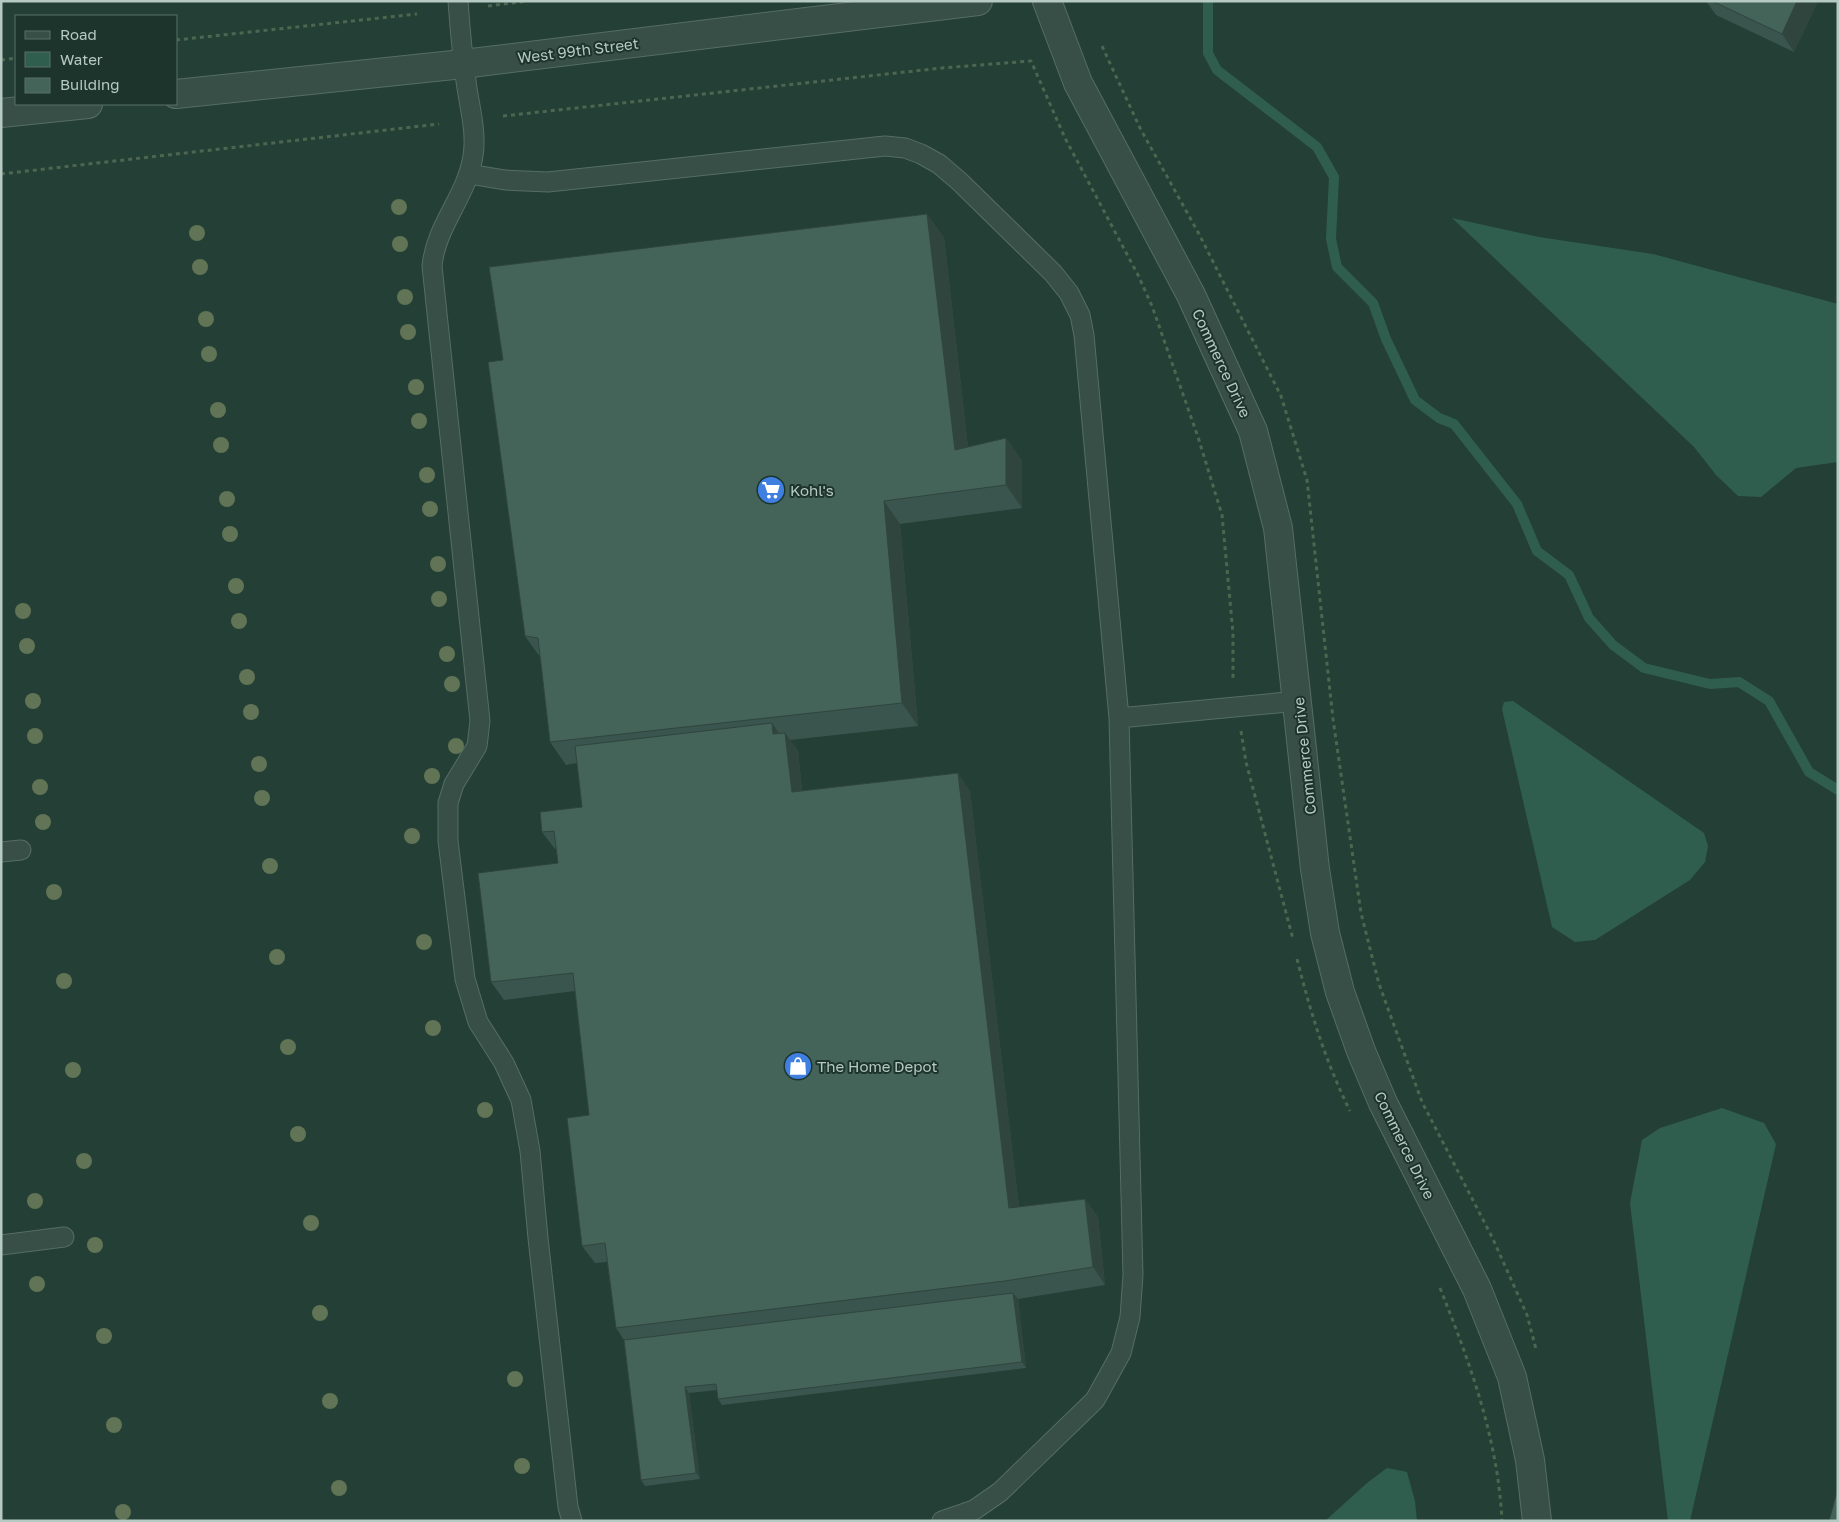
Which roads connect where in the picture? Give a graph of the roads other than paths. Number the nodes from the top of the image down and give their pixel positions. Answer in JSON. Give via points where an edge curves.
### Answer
{"nodes":[{"id":1,"x":458,"y":1,"type":"edge"},
{"id":2,"x":978,"y":1,"type":"edge"},
{"id":3,"x":1047,"y":1,"type":"edge"},
{"id":4,"x":463,"y":64,"type":"junction"},
{"id":5,"x":178,"y":94,"type":"edge"},
{"id":6,"x":78,"y":105,"type":"edge"},
{"id":7,"x":1,"y":113,"type":"edge"},
{"id":8,"x":469,"y":174,"type":"junction"},
{"id":9,"x":1298,"y":701,"type":"junction"},
{"id":10,"x":1119,"y":718,"type":"junction"},
{"id":11,"x":21,"y":850,"type":"dead end"},
{"id":12,"x":1,"y":852,"type":"edge"},
{"id":13,"x":64,"y":1237,"type":"dead end"},
{"id":14,"x":1,"y":1245,"type":"edge"},
{"id":15,"x":572,"y":1521,"type":"edge"},
{"id":16,"x":942,"y":1521,"type":"edge"},
{"id":17,"x":1537,"y":1521,"type":"edge"}],
"edges":[{"from":1,"to":4,"type":"lane"},
{"from":2,"to":4,"type":"street","name":"West 99th Street"},
{"from":3,"to":9,"type":"street","name":"Commerce Drive","via":[[1078,83],[1191,295],[1253,431],[1278,528]]},
{"from":4,"to":5,"type":"street","name":"West 99th Street"},
{"from":4,"to":8,"type":"lane","via":[[474,140]]},
{"from":6,"to":7,"type":"street"},
{"from":8,"to":10,"type":"lane","via":[[548,182],[885,146],[905,148],[939,164],[1053,273],[1069,293],[1080,315]]},
{"from":8,"to":15,"type":"lane","via":[[438,235],[432,266],[480,721],[477,746],[454,784],[448,802],[448,841],[470,999],[478,1022],[504,1063],[522,1100]]},
{"from":9,"to":10,"type":"lane"},
{"from":9,"to":17,"type":"street","name":"Commerce Drive","via":[[1318,888],[1340,992],[1383,1103],[1477,1290],[1512,1377],[1530,1460]]},
{"from":10,"to":16,"type":"lane","via":[[1133,1276],[1130,1317],[1121,1353],[1095,1400],[1000,1492],[974,1510]]},
{"from":11,"to":12,"type":"lane"},
{"from":13,"to":14,"type":"lane"}]}
